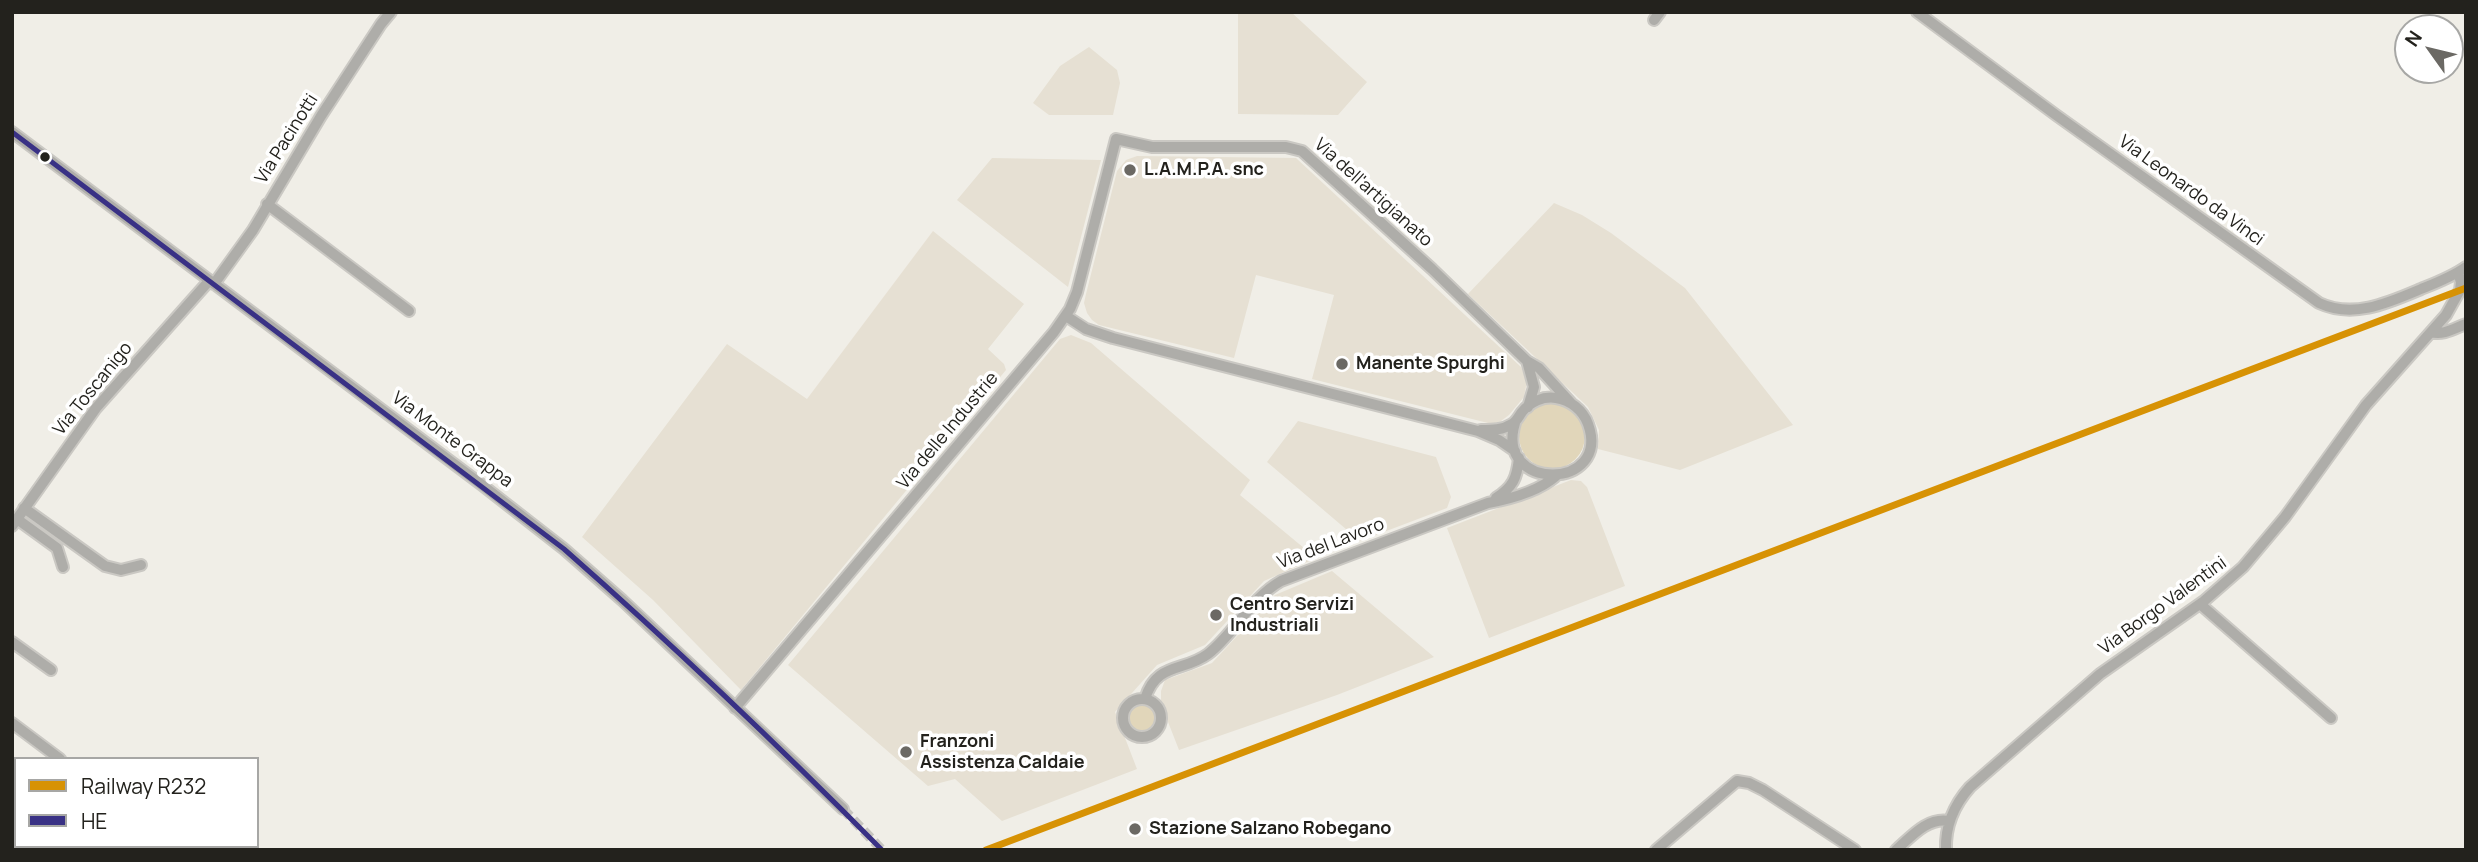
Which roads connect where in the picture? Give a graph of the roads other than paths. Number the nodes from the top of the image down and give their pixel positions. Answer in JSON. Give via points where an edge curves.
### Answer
{"nodes":[{"id":1,"x":391,"y":12,"type":"edge"},
{"id":2,"x":1917,"y":12,"type":"edge"},
{"id":3,"x":12,"y":132,"type":"edge"},
{"id":4,"x":1116,"y":139,"type":"joint"},
{"id":5,"x":267,"y":204,"type":"junction"},
{"id":6,"x":2462,"y":270,"type":"edge"},
{"id":7,"x":211,"y":282,"type":"junction"},
{"id":8,"x":409,"y":311,"type":"dead end"},
{"id":9,"x":1066,"y":316,"type":"junction"},
{"id":10,"x":2466,"y":324,"type":"edge"},
{"id":11,"x":2431,"y":332,"type":"junction"},
{"id":12,"x":1527,"y":361,"type":"junction"},
{"id":13,"x":1571,"y":402,"type":"junction"},
{"id":14,"x":1528,"y":407,"type":"junction"},
{"id":15,"x":1515,"y":423,"type":"junction"},
{"id":16,"x":1478,"y":430,"type":"junction"},
{"id":17,"x":1517,"y":454,"type":"junction"},
{"id":18,"x":1556,"y":476,"type":"junction"},
{"id":19,"x":1488,"y":503,"type":"junction"},
{"id":20,"x":24,"y":508,"type":"junction"},
{"id":21,"x":14,"y":522,"type":"edge"},
{"id":22,"x":141,"y":565,"type":"dead end"},
{"id":23,"x":63,"y":567,"type":"dead end"},
{"id":24,"x":2200,"y":604,"type":"junction"},
{"id":25,"x":12,"y":642,"type":"edge"},
{"id":26,"x":51,"y":670,"type":"dead end"},
{"id":27,"x":1145,"y":699,"type":"dead end"},
{"id":28,"x":735,"y":708,"type":"junction"},
{"id":29,"x":2331,"y":718,"type":"dead end"},
{"id":30,"x":12,"y":723,"type":"edge"},
{"id":31,"x":57,"y":757,"type":"edge"},
{"id":32,"x":843,"y":809,"type":"tunnel mouth"},
{"id":33,"x":1949,"y":821,"type":"junction"},
{"id":34,"x":1656,"y":850,"type":"edge"},
{"id":35,"x":1855,"y":850,"type":"edge"},
{"id":36,"x":1896,"y":850,"type":"edge"},
{"id":37,"x":1946,"y":850,"type":"edge"}],
"edges":[{"from":1,"to":5,"type":"street","name":"Via Pacinotti"},
{"from":2,"to":6,"type":"street","name":"Via Leonardo da Vinci","via":[[2319,303],[2338,309],[2367,308]]},
{"from":3,"to":7,"type":"street","name":"Via Monte Grappa"},
{"from":4,"to":9,"type":"street","name":"Via delle Industrie","via":[[1077,292]]},
{"from":4,"to":12,"type":"street","name":"Via dell'artigianato","via":[[1153,147],[1286,147],[1302,151]]},
{"from":5,"to":7,"type":"street","name":"Via Pacinotti","via":[[253,230]]},
{"from":5,"to":8,"type":"street"},
{"from":6,"to":11,"type":"street","name":"Via Borgo Valentini","via":[[2458,296]]},
{"from":7,"to":20,"type":"street","name":"Via Toscanigo","via":[[96,408]]},
{"from":7,"to":28,"type":"street","name":"Via Monte Grappa","via":[[554,541]]},
{"from":9,"to":16,"type":"street","via":[[1113,338]]},
{"from":9,"to":28,"type":"street","name":"Via delle Industrie"},
{"from":10,"to":11,"type":"street","via":[[2447,332]]},
{"from":11,"to":24,"type":"street","name":"Via Borgo Valentini","via":[[2366,405],[2256,553]]},
{"from":12,"to":13,"type":"street","name":"Via dell'artigianato"},
{"from":12,"to":14,"type":"street","via":[[1534,387]]},
{"from":13,"to":14,"type":"street","via":[[1550,398]]},
{"from":13,"to":18,"type":"street","name":"Via dell'artigianato","via":[[1586,419],[1590,449],[1575,469]]},
{"from":14,"to":15,"type":"street"},
{"from":15,"to":16,"type":"street","via":[[1498,430]]},
{"from":15,"to":17,"type":"street","via":[[1512,436]]},
{"from":16,"to":17,"type":"street"},
{"from":17,"to":18,"type":"street","via":[[1534,472]]},
{"from":17,"to":19,"type":"street","name":"Via del Lavoro","via":[[1515,481]]},
{"from":18,"to":19,"type":"street","name":"Via del Lavoro"},
{"from":19,"to":27,"type":"street","name":"Via del Lavoro","via":[[1281,581],[1208,654],[1157,677]]},
{"from":20,"to":21,"type":"street","name":"Via Toscanigo"},
{"from":20,"to":22,"type":"street","via":[[104,566],[121,570]]},
{"from":21,"to":23,"type":"street","via":[[57,548]]},
{"from":24,"to":29,"type":"street"},
{"from":24,"to":33,"type":"street","name":"Via Borgo Valentini","via":[[2116,662],[2008,754],[1961,797]]},
{"from":25,"to":26,"type":"street"},
{"from":28,"to":32,"type":"street","name":"Via Monte Grappa"},
{"from":30,"to":31,"type":"street"},
{"from":33,"to":36,"type":"street","via":[[1929,823]]},
{"from":33,"to":37,"type":"street","name":"Via Borgo Valentini"},
{"from":34,"to":35,"type":"street","via":[[1737,781],[1763,790]]}]}
